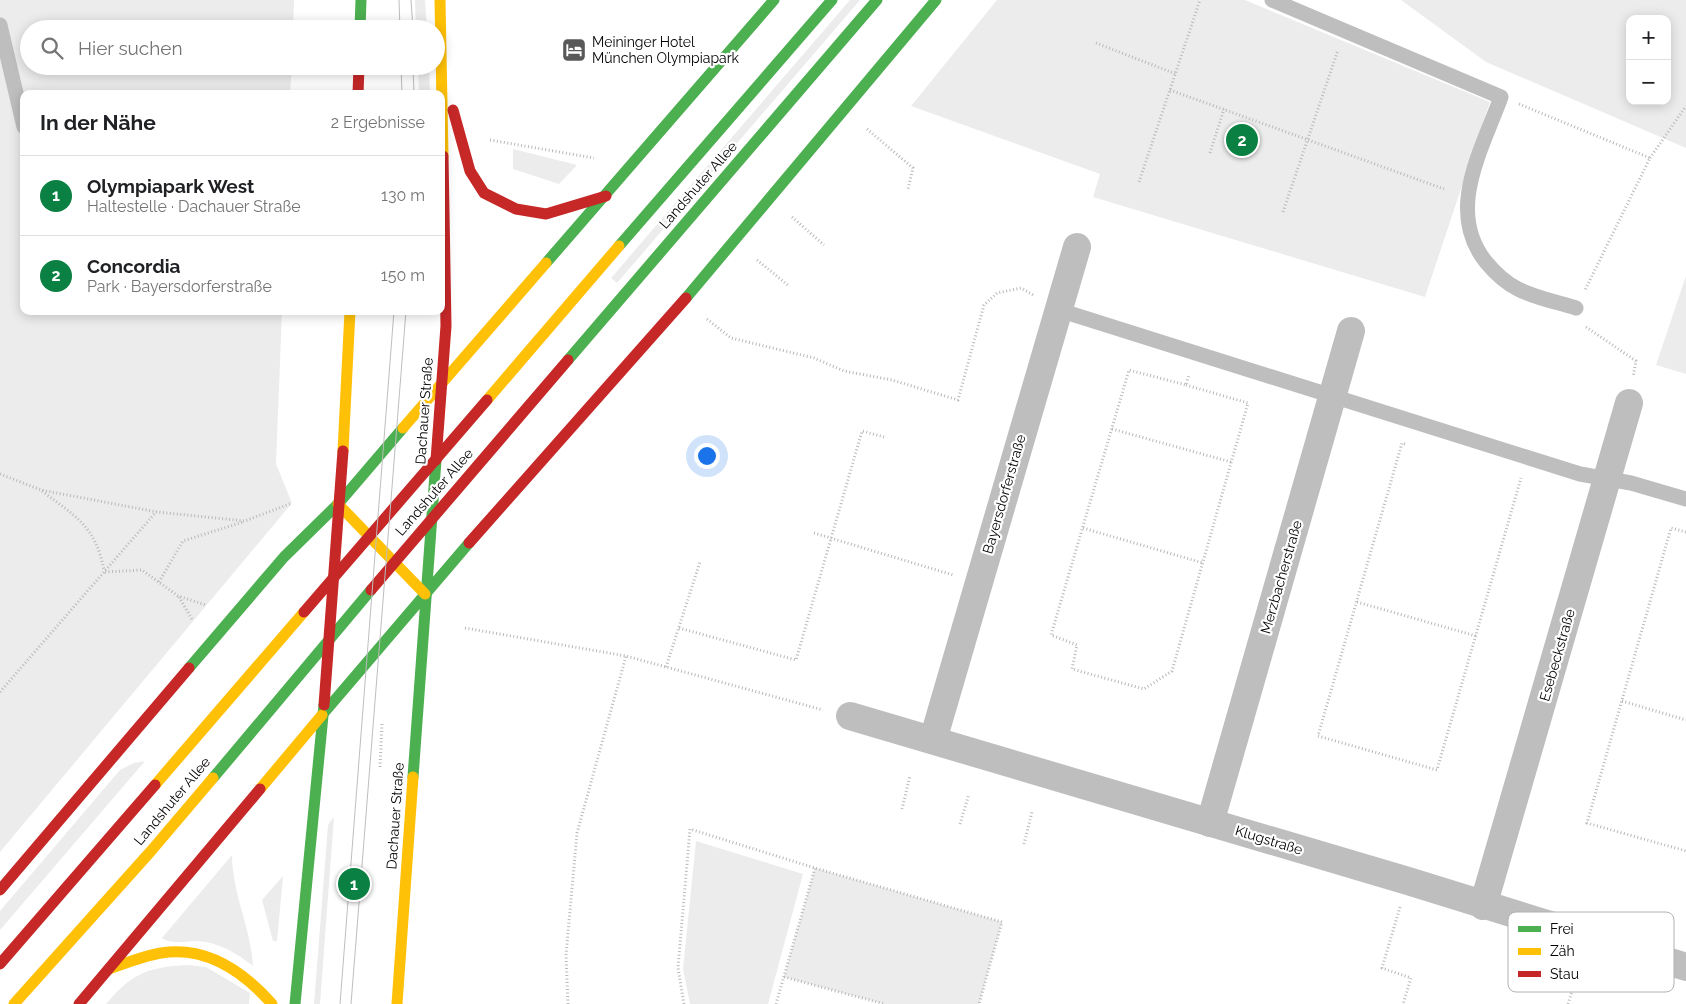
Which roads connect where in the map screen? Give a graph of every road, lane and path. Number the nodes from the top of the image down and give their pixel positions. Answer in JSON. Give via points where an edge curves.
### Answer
{"nodes":[{"id":1,"x":360,"y":0,"type":"edge"},
{"id":2,"x":440,"y":0,"type":"edge"},
{"id":3,"x":774,"y":0,"type":"edge"},
{"id":4,"x":832,"y":0,"type":"edge"},
{"id":5,"x":877,"y":0,"type":"edge"},
{"id":6,"x":936,"y":0,"type":"edge"},
{"id":7,"x":1200,"y":0,"type":"edge"},
{"id":8,"x":1272,"y":0,"type":"edge"},
{"id":9,"x":360,"y":20,"type":"edge"},
{"id":10,"x":441,"y":20,"type":"edge"},
{"id":11,"x":0,"y":25,"type":"edge"},
{"id":12,"x":1345,"y":30,"type":"junction"},
{"id":13,"x":1096,"y":43,"type":"dead end"},
{"id":14,"x":1176,"y":74,"type":"junction"},
{"id":15,"x":359,"y":75,"type":"edge"},
{"id":16,"x":443,"y":75,"type":"edge"},
{"id":17,"x":444,"y":75,"type":"edge"},
{"id":18,"x":358,"y":90,"type":"edge"},
{"id":19,"x":443,"y":90,"type":"edge"},
{"id":20,"x":1170,"y":90,"type":"junction"},
{"id":21,"x":1502,"y":97,"type":"junction"},
{"id":22,"x":1686,"y":106,"type":"edge"},
{"id":23,"x":20,"y":110,"type":"edge"},
{"id":24,"x":1224,"y":110,"type":"junction"},
{"id":25,"x":867,"y":129,"type":"dead end"},
{"id":26,"x":482,"y":139,"type":"dead end"},
{"id":27,"x":1308,"y":139,"type":"junction"},
{"id":28,"x":1210,"y":153,"type":"dead end"},
{"id":29,"x":594,"y":158,"type":"dead end"},
{"id":30,"x":1650,"y":158,"type":"junction"},
{"id":31,"x":1139,"y":182,"type":"dead end"},
{"id":32,"x":1444,"y":189,"type":"dead end"},
{"id":33,"x":908,"y":190,"type":"dead end"},
{"id":34,"x":606,"y":196,"type":"junction"},
{"id":35,"x":1283,"y":212,"type":"dead end"},
{"id":36,"x":792,"y":217,"type":"dead end"},
{"id":37,"x":445,"y":241,"type":"edge"},
{"id":38,"x":824,"y":245,"type":"dead end"},
{"id":39,"x":1077,"y":247,"type":"dead end"},
{"id":40,"x":757,"y":260,"type":"dead end"},
{"id":41,"x":789,"y":286,"type":"dead end"},
{"id":42,"x":1576,"y":308,"type":"junction"},
{"id":43,"x":1059,"y":310,"type":"junction"},
{"id":44,"x":350,"y":315,"type":"edge"},
{"id":45,"x":707,"y":319,"type":"dead end"},
{"id":46,"x":1351,"y":331,"type":"dead end"},
{"id":47,"x":1195,"y":354,"type":"junction"},
{"id":48,"x":441,"y":385,"type":"junction"},
{"id":49,"x":1186,"y":385,"type":"junction"},
{"id":50,"x":1334,"y":397,"type":"junction"},
{"id":51,"x":1629,"y":402,"type":"joint"},
{"id":52,"x":1112,"y":429,"type":"junction"},
{"id":53,"x":884,"y":437,"type":"dead end"},
{"id":54,"x":1412,"y":446,"type":"dead end"},
{"id":55,"x":1232,"y":462,"type":"junction"},
{"id":56,"x":0,"y":474,"type":"edge"},
{"id":57,"x":1512,"y":475,"type":"dead end"},
{"id":58,"x":1608,"y":480,"type":"junction"},
{"id":59,"x":40,"y":490,"type":"junction"},
{"id":60,"x":1686,"y":499,"type":"edge"},
{"id":61,"x":292,"y":504,"type":"dead end"},
{"id":62,"x":338,"y":504,"type":"junction"},
{"id":63,"x":157,"y":512,"type":"junction"},
{"id":64,"x":245,"y":521,"type":"junction"},
{"id":65,"x":1082,"y":528,"type":"junction"},
{"id":66,"x":1686,"y":532,"type":"edge"},
{"id":67,"x":814,"y":533,"type":"dead end"},
{"id":68,"x":832,"y":538,"type":"junction"},
{"id":69,"x":700,"y":562,"type":"dead end"},
{"id":70,"x":1203,"y":563,"type":"junction"},
{"id":71,"x":104,"y":572,"type":"junction"},
{"id":72,"x":159,"y":582,"type":"junction"},
{"id":73,"x":978,"y":582,"type":"junction"},
{"id":74,"x":425,"y":594,"type":"junction"},
{"id":75,"x":178,"y":596,"type":"junction"},
{"id":76,"x":1357,"y":602,"type":"junction"},
{"id":77,"x":206,"y":605,"type":"dead end"},
{"id":78,"x":193,"y":621,"type":"dead end"},
{"id":79,"x":465,"y":628,"type":"dead end"},
{"id":80,"x":679,"y":628,"type":"junction"},
{"id":81,"x":1476,"y":636,"type":"junction"},
{"id":82,"x":626,"y":656,"type":"junction"},
{"id":83,"x":666,"y":667,"type":"junction"},
{"id":84,"x":0,"y":692,"type":"edge"},
{"id":85,"x":1622,"y":701,"type":"junction"},
{"id":86,"x":322,"y":715,"type":"junction"},
{"id":87,"x":850,"y":716,"type":"joint"},
{"id":88,"x":1686,"y":720,"type":"edge"},
{"id":89,"x":382,"y":724,"type":"dead end"},
{"id":90,"x":932,"y":740,"type":"junction"},
{"id":91,"x":380,"y":767,"type":"dead end"},
{"id":92,"x":910,"y":776,"type":"dead end"},
{"id":93,"x":969,"y":794,"type":"dead end"},
{"id":94,"x":902,"y":809,"type":"dead end"},
{"id":95,"x":1032,"y":812,"type":"dead end"},
{"id":96,"x":1210,"y":823,"type":"junction"},
{"id":97,"x":960,"y":824,"type":"dead end"},
{"id":98,"x":1024,"y":844,"type":"dead end"},
{"id":99,"x":1686,"y":851,"type":"edge"},
{"id":100,"x":815,"y":868,"type":"junction"},
{"id":101,"x":1408,"y":881,"type":"junction"},
{"id":102,"x":0,"y":890,"type":"edge"},
{"id":103,"x":1483,"y":906,"type":"junction"},
{"id":104,"x":1508,"y":914,"type":"edge"},
{"id":105,"x":1674,"y":963,"type":"edge"},
{"id":106,"x":0,"y":964,"type":"edge"},
{"id":107,"x":1686,"y":967,"type":"edge"},
{"id":108,"x":109,"y":969,"type":"junction"},
{"id":109,"x":784,"y":978,"type":"junction"},
{"id":110,"x":1572,"y":992,"type":"edge"},
{"id":111,"x":14,"y":1004,"type":"edge"},
{"id":112,"x":79,"y":1004,"type":"edge"},
{"id":113,"x":272,"y":1004,"type":"edge"},
{"id":114,"x":295,"y":1004,"type":"edge"},
{"id":115,"x":397,"y":1004,"type":"edge"},
{"id":116,"x":568,"y":1004,"type":"edge"},
{"id":117,"x":684,"y":1004,"type":"edge"},
{"id":118,"x":776,"y":1004,"type":"edge"},
{"id":119,"x":884,"y":1004,"type":"edge"},
{"id":120,"x":979,"y":1004,"type":"edge"},
{"id":121,"x":1403,"y":1004,"type":"edge"},
{"id":122,"x":1568,"y":1004,"type":"edge"}],
"edges":[{"from":1,"to":9,"type":"main road"},
{"from":2,"to":10,"type":"main road","name":"Dachauer Straße"},
{"from":3,"to":34,"type":"main road"},
{"from":4,"to":106,"type":"main road","name":"Landshuter Allee"},
{"from":5,"to":111,"type":"main road","name":"Landshuter Allee","via":[[371,589],[151,851]]},
{"from":6,"to":74,"type":"main road","via":[[667,320]]},
{"from":7,"to":14,"type":"path"},
{"from":8,"to":12,"type":"lane"},
{"from":11,"to":23,"type":"lane"},
{"from":12,"to":21,"type":"lane"},
{"from":12,"to":27,"type":"path"},
{"from":13,"to":14,"type":"path"},
{"from":14,"to":20,"type":"path"},
{"from":15,"to":18,"type":"main road"},
{"from":16,"to":19,"type":"main road","name":"Dachauer Straße"},
{"from":17,"to":34,"type":"main road","via":[[470,171],[484,193],[516,209],[546,214]]},
{"from":20,"to":24,"type":"path"},
{"from":20,"to":31,"type":"path"},
{"from":21,"to":30,"type":"path"},
{"from":21,"to":42,"type":"lane","via":[[1470,183],[1466,205],[1474,245],[1498,276],[1518,290]]},
{"from":22,"to":30,"type":"path"},
{"from":24,"to":27,"type":"path"},
{"from":24,"to":28,"type":"path"},
{"from":25,"to":33,"type":"path","via":[[914,168]]},
{"from":26,"to":29,"type":"path"},
{"from":27,"to":32,"type":"path"},
{"from":27,"to":35,"type":"path"},
{"from":30,"to":42,"type":"path"},
{"from":34,"to":48,"type":"main road"},
{"from":36,"to":38,"type":"path"},
{"from":37,"to":48,"type":"main road","name":"Dachauer Straße","via":[[446,326]]},
{"from":39,"to":43,"type":"street","name":"Bayersdorferstraße"},
{"from":40,"to":41,"type":"path"},
{"from":42,"to":51,"type":"path","via":[[1573,318],[1636,361]]},
{"from":43,"to":45,"type":"path","via":[[1021,288],[997,293],[984,305],[958,400],[732,338]]},
{"from":43,"to":47,"type":"lane"},
{"from":43,"to":73,"type":"street","name":"Bayersdorferstraße"},
{"from":44,"to":62,"type":"main road"},
{"from":46,"to":50,"type":"street","name":"Merzbacherstraße"},
{"from":47,"to":49,"type":"path"},
{"from":47,"to":50,"type":"lane"},
{"from":48,"to":62,"type":"main road"},
{"from":48,"to":74,"type":"main road","name":"Dachauer Straße"},
{"from":49,"to":52,"type":"path","via":[[1129,370]]},
{"from":49,"to":55,"type":"path","via":[[1248,403]]},
{"from":50,"to":58,"type":"lane"},
{"from":50,"to":96,"type":"street","name":"Merzbacherstraße"},
{"from":51,"to":58,"type":"street","name":"Esebeckstraße"},
{"from":52,"to":55,"type":"path"},
{"from":52,"to":65,"type":"path"},
{"from":53,"to":68,"type":"path","via":[[862,431]]},
{"from":54,"to":76,"type":"path","via":[[1402,443]]},
{"from":55,"to":70,"type":"path"},
{"from":56,"to":59,"type":"path"},
{"from":57,"to":81,"type":"path","via":[[1521,477]]},
{"from":58,"to":60,"type":"lane","via":[[1632,483]]},
{"from":58,"to":103,"type":"street","name":"Esebeckstraße"},
{"from":59,"to":63,"type":"path"},
{"from":59,"to":71,"type":"path","via":[[86,525],[100,552]]},
{"from":61,"to":64,"type":"path"},
{"from":62,"to":74,"type":"main road"},
{"from":62,"to":86,"type":"main road"},
{"from":62,"to":102,"type":"main road","via":[[284,556]]},
{"from":63,"to":64,"type":"path"},
{"from":63,"to":71,"type":"path"},
{"from":64,"to":72,"type":"path","via":[[183,541]]},
{"from":65,"to":70,"type":"path"},
{"from":65,"to":70,"type":"path","via":[[1051,635],[1077,645],[1072,669],[1144,689],[1172,671]]},
{"from":66,"to":85,"type":"path","via":[[1671,528]]},
{"from":67,"to":68,"type":"path"},
{"from":68,"to":73,"type":"path"},
{"from":68,"to":80,"type":"path","via":[[796,660]]},
{"from":69,"to":80,"type":"path"},
{"from":71,"to":72,"type":"path","via":[[142,570]]},
{"from":71,"to":84,"type":"path"},
{"from":72,"to":75,"type":"path"},
{"from":73,"to":90,"type":"street","name":"Bayersdorferstraße"},
{"from":74,"to":86,"type":"main road"},
{"from":74,"to":115,"type":"main road","name":"Dachauer Straße"},
{"from":75,"to":77,"type":"path"},
{"from":75,"to":78,"type":"path"},
{"from":76,"to":81,"type":"path"},
{"from":76,"to":81,"type":"path","via":[[1318,736],[1428,768],[1438,770]]},
{"from":79,"to":82,"type":"path"},
{"from":80,"to":83,"type":"path"},
{"from":82,"to":83,"type":"path"},
{"from":82,"to":116,"type":"path","via":[[577,833],[566,955]]},
{"from":83,"to":87,"type":"path"},
{"from":85,"to":88,"type":"path"},
{"from":85,"to":99,"type":"path","via":[[1587,823]]},
{"from":86,"to":108,"type":"main road"},
{"from":86,"to":114,"type":"main road"},
{"from":87,"to":90,"type":"street","name":"Klugstraße"},
{"from":89,"to":91,"type":"path"},
{"from":90,"to":96,"type":"street","name":"Klugstraße"},
{"from":92,"to":94,"type":"path"},
{"from":93,"to":97,"type":"path"},
{"from":95,"to":98,"type":"path"},
{"from":96,"to":101,"type":"street","name":"Klugstraße"},
{"from":100,"to":109,"type":"path"},
{"from":100,"to":117,"type":"path","via":[[690,829],[678,968]]},
{"from":100,"to":120,"type":"path","via":[[1002,922]]},
{"from":101,"to":103,"type":"street","name":"Klugstraße"},
{"from":101,"to":121,"type":"path","via":[[1382,968],[1411,978]]},
{"from":103,"to":104,"type":"street","name":"Klugstraße"},
{"from":105,"to":107,"type":"street","name":"Klugstraße"},
{"from":108,"to":112,"type":"main road"},
{"from":108,"to":113,"type":"main road","via":[[168,952],[194,953],[215,958],[234,968]]},
{"from":109,"to":118,"type":"path"},
{"from":109,"to":119,"type":"path"},
{"from":110,"to":122,"type":"path"}]}
